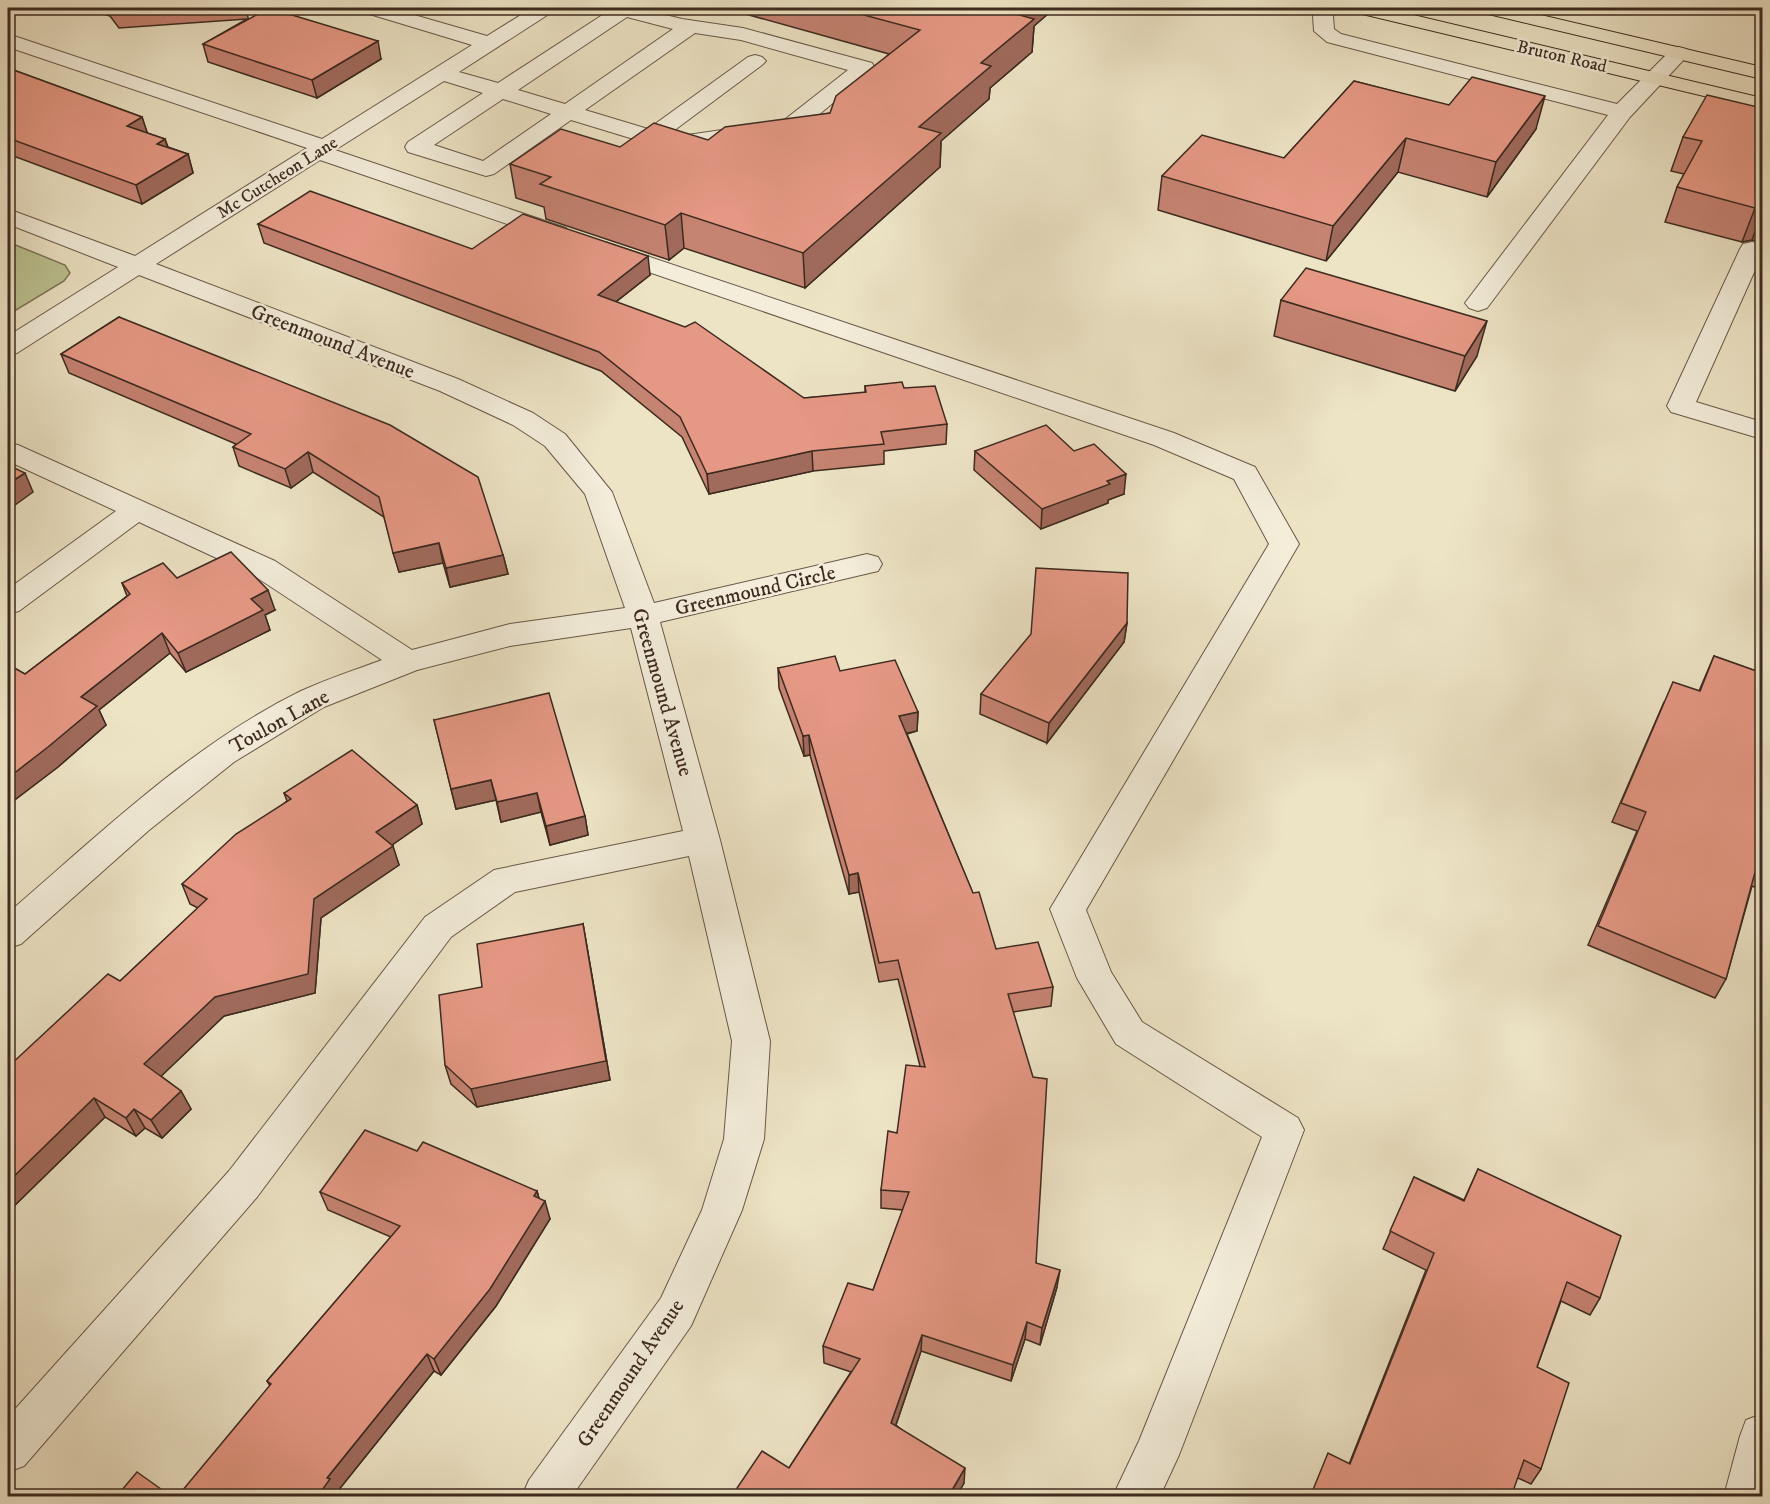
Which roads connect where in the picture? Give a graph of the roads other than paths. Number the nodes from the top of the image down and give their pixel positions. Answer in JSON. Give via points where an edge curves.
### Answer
{"nodes":[{"id":1,"x":370,"y":8,"type":"edge"},
{"id":2,"x":546,"y":8,"type":"edge"},
{"id":3,"x":1330,"y":8,"type":"edge"},
{"id":4,"x":1361,"y":8,"type":"edge"},
{"id":5,"x":1487,"y":8,"type":"edge"},
{"id":6,"x":632,"y":10,"type":"edge"},
{"id":7,"x":690,"y":27,"type":"junction"},
{"id":8,"x":8,"y":40,"type":"edge"},
{"id":9,"x":670,"y":41,"type":"junction"},
{"id":10,"x":489,"y":43,"type":"junction"},
{"id":11,"x":712,"y":50,"type":"dead end"},
{"id":12,"x":1679,"y":53,"type":"junction"},
{"id":13,"x":734,"y":54,"type":"dead end"},
{"id":14,"x":441,"y":73,"type":"junction"},
{"id":15,"x":1762,"y":73,"type":"edge"},
{"id":16,"x":1654,"y":78,"type":"junction"},
{"id":17,"x":502,"y":92,"type":"junction"},
{"id":18,"x":1762,"y":104,"type":"edge"},
{"id":19,"x":570,"y":112,"type":"junction"},
{"id":20,"x":1622,"y":112,"type":"junction"},
{"id":21,"x":652,"y":137,"type":"junction"},
{"id":22,"x":322,"y":149,"type":"junction"},
{"id":23,"x":8,"y":216,"type":"edge"},
{"id":24,"x":1762,"y":252,"type":"edge"},
{"id":25,"x":135,"y":267,"type":"junction"},
{"id":26,"x":1478,"y":303,"type":"dead end"},
{"id":27,"x":8,"y":347,"type":"edge"},
{"id":28,"x":1762,"y":430,"type":"edge"},
{"id":29,"x":8,"y":451,"type":"edge"},
{"id":30,"x":138,"y":509,"type":"junction"},
{"id":31,"x":867,"y":564,"type":"dead end"},
{"id":32,"x":8,"y":604,"type":"edge"},
{"id":33,"x":643,"y":616,"type":"junction"},
{"id":34,"x":408,"y":662,"type":"junction"},
{"id":35,"x":704,"y":840,"type":"junction"},
{"id":36,"x":8,"y":934,"type":"edge"},
{"id":37,"x":1762,"y":1436,"type":"edge"},
{"id":38,"x":8,"y":1450,"type":"edge"},
{"id":39,"x":544,"y":1497,"type":"edge"},
{"id":40,"x":1136,"y":1497,"type":"edge"},
{"id":41,"x":1747,"y":1497,"type":"edge"}],
"edges":[{"from":1,"to":10,"type":"street"},
{"from":2,"to":10,"type":"street","name":"Mc Cutcheon Lane"},
{"from":3,"to":20,"type":"street","via":[[1323,15],[1324,31],[1334,38]]},
{"from":4,"to":16,"type":"main road","name":"Bruton Road"},
{"from":5,"to":12,"type":"main road","name":"Bruton Road"},
{"from":6,"to":7,"type":"street"},
{"from":6,"to":17,"type":"street"},
{"from":7,"to":9,"type":"street"},
{"from":7,"to":21,"type":"street","via":[[743,34],[864,68],[790,127],[673,144]]},
{"from":8,"to":22,"type":"street"},
{"from":9,"to":11,"type":"street"},
{"from":9,"to":19,"type":"street"},
{"from":10,"to":14,"type":"street","name":"Mc Cutcheon Lane"},
{"from":12,"to":15,"type":"main road","name":"Bruton Road"},
{"from":12,"to":16,"type":"street"},
{"from":13,"to":21,"type":"street","via":[[755,61]]},
{"from":14,"to":17,"type":"street"},
{"from":14,"to":22,"type":"street","name":"Mc Cutcheon Lane"},
{"from":16,"to":18,"type":"main road","name":"Bruton Road"},
{"from":16,"to":20,"type":"street"},
{"from":17,"to":19,"type":"street"},
{"from":17,"to":19,"type":"street","via":[[416,147],[486,169]]},
{"from":19,"to":21,"type":"street"},
{"from":20,"to":26,"type":"street"},
{"from":22,"to":25,"type":"street","name":"Mc Cutcheon Lane"},
{"from":22,"to":40,"type":"street","via":[[1164,439],[1245,473],[1284,544],[1068,909],[1095,978],[1129,1033],[1284,1130]]},
{"from":23,"to":25,"type":"street","name":"Greenmound Avenue"},
{"from":24,"to":28,"type":"street","via":[[1752,249],[1680,406]]},
{"from":25,"to":27,"type":"street","name":"Mc Cutcheon Lane"},
{"from":25,"to":33,"type":"street","name":"Greenmound Avenue","via":[[449,385],[523,419],[555,440],[598,492]]},
{"from":29,"to":30,"type":"street"},
{"from":30,"to":32,"type":"street"},
{"from":30,"to":34,"type":"street","via":[[264,568]]},
{"from":31,"to":33,"type":"street","name":"Greenmound Circle"},
{"from":33,"to":34,"type":"street","name":"Toulon Lane","via":[[510,635]]},
{"from":33,"to":35,"type":"street","name":"Greenmound Avenue"},
{"from":34,"to":36,"type":"street","name":"Toulon Lane","via":[[313,699],[222,753]]},
{"from":35,"to":38,"type":"street","via":[[506,880],[438,927],[243,1184]]},
{"from":35,"to":39,"type":"street","name":"Greenmound Avenue","via":[[751,1041],[744,1139],[722,1210],[676,1312]]},
{"from":37,"to":41,"type":"street"}]}
